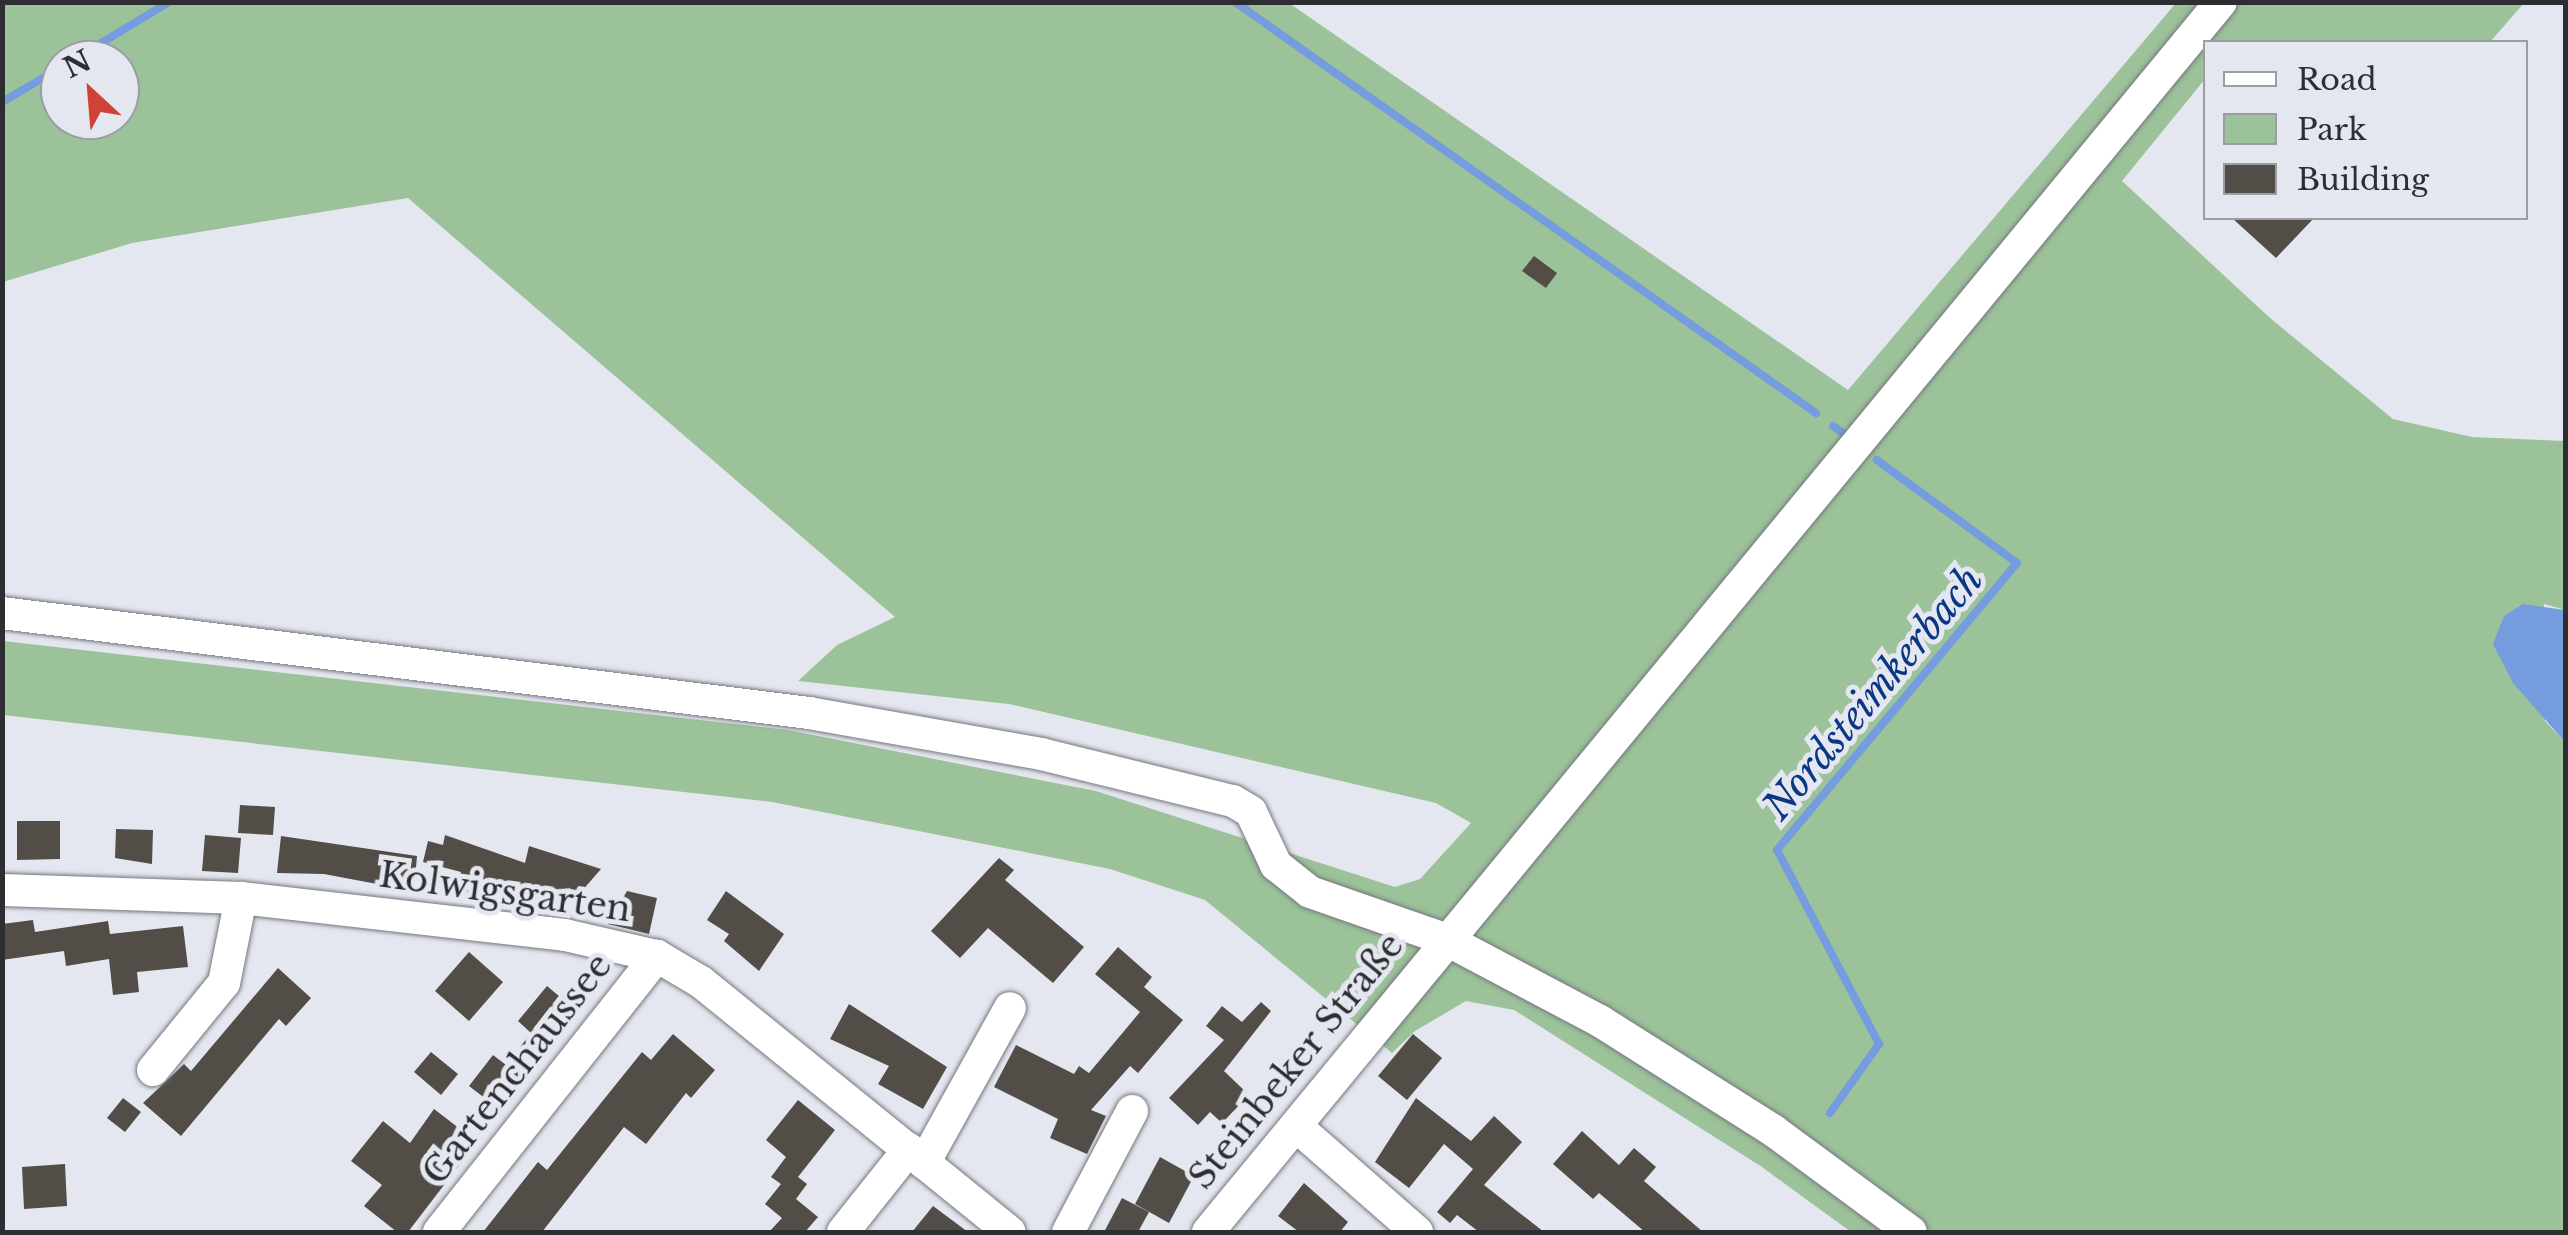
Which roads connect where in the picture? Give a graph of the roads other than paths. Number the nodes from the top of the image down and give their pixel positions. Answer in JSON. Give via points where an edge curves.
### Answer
{"nodes":[{"id":1,"x":2221,"y":2,"type":"edge"},
{"id":2,"x":2,"y":613,"type":"edge"},
{"id":3,"x":2,"y":890,"type":"edge"},
{"id":4,"x":241,"y":898,"type":"junction"},
{"id":5,"x":1445,"y":939,"type":"junction"},
{"id":6,"x":657,"y":956,"type":"junction"},
{"id":7,"x":1010,"y":1008,"type":"dead end"},
{"id":8,"x":153,"y":1070,"type":"dead end"},
{"id":9,"x":1132,"y":1111,"type":"dead end"},
{"id":10,"x":1296,"y":1126,"type":"junction"},
{"id":11,"x":917,"y":1156,"type":"junction"},
{"id":12,"x":439,"y":1232,"type":"edge"},
{"id":13,"x":843,"y":1232,"type":"edge"},
{"id":14,"x":1010,"y":1232,"type":"edge"},
{"id":15,"x":1068,"y":1232,"type":"edge"},
{"id":16,"x":1208,"y":1232,"type":"edge"},
{"id":17,"x":1418,"y":1232,"type":"edge"},
{"id":18,"x":1911,"y":1232,"type":"edge"}],
"edges":[{"from":1,"to":5,"type":"street","name":"Steinbeker Straße"},
{"from":2,"to":5,"type":"street","via":[[809,713],[1041,754],[1233,801],[1251,812],[1276,865],[1310,892]]},
{"from":3,"to":4,"type":"street","name":"Kolwigsgarten"},
{"from":4,"to":6,"type":"street","name":"Kolwigsgarten","via":[[565,934]]},
{"from":4,"to":8,"type":"street","via":[[224,983]]},
{"from":5,"to":10,"type":"street","name":"Steinbeker Straße"},
{"from":5,"to":18,"type":"street","via":[[1694,1079]]},
{"from":6,"to":11,"type":"street","name":"Kolwigsgarten","via":[[702,982]]},
{"from":6,"to":12,"type":"street","name":"Gartenchaussee"},
{"from":7,"to":11,"type":"street"},
{"from":9,"to":15,"type":"street"},
{"from":10,"to":16,"type":"street","name":"Steinbeker Straße"},
{"from":10,"to":17,"type":"street"},
{"from":11,"to":13,"type":"street"},
{"from":11,"to":14,"type":"street","name":"Kolwigsgarten"}]}
